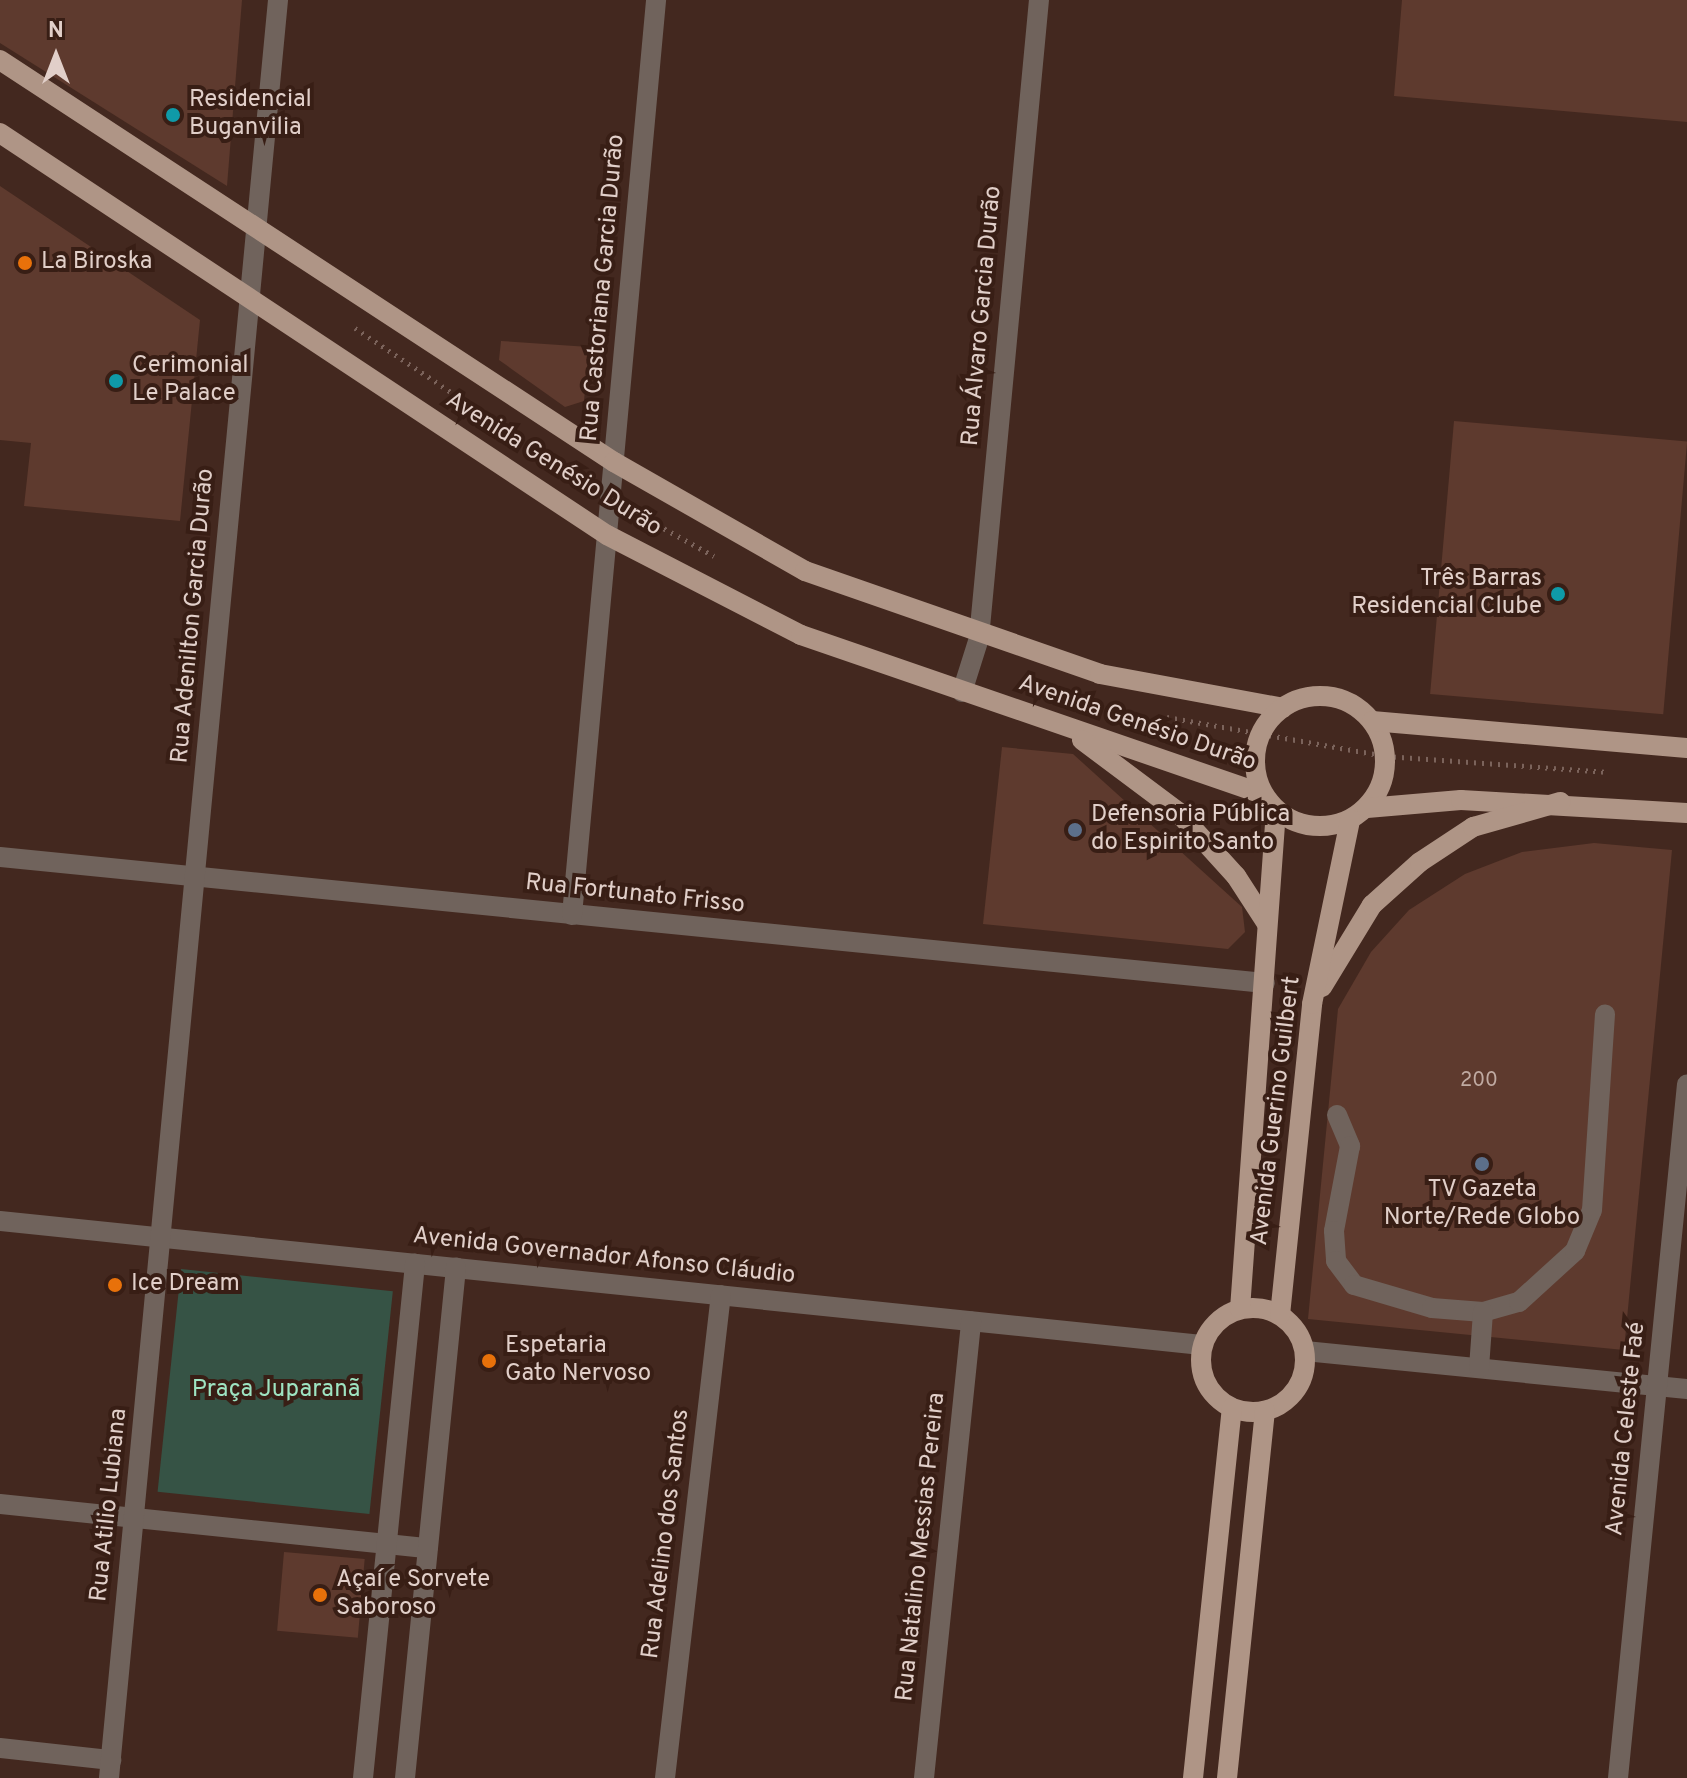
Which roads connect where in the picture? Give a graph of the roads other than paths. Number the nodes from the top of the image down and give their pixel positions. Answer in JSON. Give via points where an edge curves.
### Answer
{"nodes":[{"id":1,"x":278,"y":0,"type":"edge"},
{"id":2,"x":656,"y":0,"type":"edge"},
{"id":3,"x":1039,"y":0,"type":"edge"},
{"id":4,"x":0,"y":60,"type":"edge"},
{"id":5,"x":0,"y":133,"type":"edge"},
{"id":6,"x":257,"y":225,"type":"junction"},
{"id":7,"x":250,"y":299,"type":"junction"},
{"id":8,"x":614,"y":462,"type":"junction"},
{"id":9,"x":607,"y":535,"type":"junction"},
{"id":10,"x":979,"y":638,"type":"junction"},
{"id":11,"x":962,"y":692,"type":"junction"},
{"id":12,"x":1283,"y":708,"type":"junction"},
{"id":13,"x":1372,"y":721,"type":"junction"},
{"id":14,"x":1059,"y":724,"type":"junction"},
{"id":15,"x":1687,"y":748,"type":"edge"},
{"id":16,"x":1269,"y":802,"type":"junction"},
{"id":17,"x":1560,"y":802,"type":"junction"},
{"id":18,"x":1687,"y":813,"type":"edge"},
{"id":19,"x":1358,"y":814,"type":"junction"},
{"id":20,"x":0,"y":857,"type":"edge"},
{"id":21,"x":196,"y":877,"type":"junction"},
{"id":22,"x":572,"y":915,"type":"junction"},
{"id":23,"x":1267,"y":924,"type":"junction"},
{"id":24,"x":1265,"y":983,"type":"junction"},
{"id":25,"x":1312,"y":1004,"type":"junction"},
{"id":26,"x":1605,"y":1014,"type":"dead end"},
{"id":27,"x":1687,"y":1084,"type":"edge"},
{"id":28,"x":1337,"y":1115,"type":"dead end"},
{"id":29,"x":0,"y":1221,"type":"edge"},
{"id":30,"x":163,"y":1238,"type":"junction"},
{"id":31,"x":415,"y":1264,"type":"junction"},
{"id":32,"x":456,"y":1268,"type":"junction"},
{"id":33,"x":721,"y":1295,"type":"junction"},
{"id":34,"x":1240,"y":1309,"type":"junction"},
{"id":35,"x":1483,"y":1312,"type":"junction"},
{"id":36,"x":1280,"y":1315,"type":"junction"},
{"id":37,"x":971,"y":1321,"type":"junction"},
{"id":38,"x":1202,"y":1345,"type":"junction"},
{"id":39,"x":1305,"y":1351,"type":"junction"},
{"id":40,"x":1479,"y":1368,"type":"junction"},
{"id":41,"x":1657,"y":1386,"type":"junction"},
{"id":42,"x":1687,"y":1389,"type":"edge"},
{"id":43,"x":1232,"y":1408,"type":"junction"},
{"id":44,"x":1265,"y":1411,"type":"junction"},
{"id":45,"x":0,"y":1504,"type":"edge"},
{"id":46,"x":135,"y":1517,"type":"junction"},
{"id":47,"x":386,"y":1543,"type":"junction"},
{"id":48,"x":428,"y":1548,"type":"junction"},
{"id":49,"x":0,"y":1748,"type":"edge"},
{"id":50,"x":110,"y":1769,"type":"edge"},
{"id":51,"x":363,"y":1778,"type":"edge"},
{"id":52,"x":405,"y":1778,"type":"edge"},
{"id":53,"x":665,"y":1778,"type":"edge"},
{"id":54,"x":924,"y":1778,"type":"edge"},
{"id":55,"x":1193,"y":1778,"type":"edge"},
{"id":56,"x":1227,"y":1778,"type":"edge"},
{"id":57,"x":1618,"y":1778,"type":"edge"}],
"edges":[{"from":1,"to":6,"type":"street","name":"Rua Adenilton Garcia Durão"},
{"from":2,"to":8,"type":"street","name":"Rua Castoriana Garcia Durão"},
{"from":3,"to":10,"type":"street","name":"Rua Álvaro Garcia Durão"},
{"from":4,"to":6,"type":"main road"},
{"from":5,"to":7,"type":"main road","name":"Avenida Genésio Durão"},
{"from":6,"to":7,"type":"street","name":"Rua Adenilton Garcia Durão"},
{"from":6,"to":8,"type":"main road"},
{"from":7,"to":9,"type":"main road","name":"Avenida Genésio Durão"},
{"from":7,"to":21,"type":"street","name":"Rua Adenilton Garcia Durão"},
{"from":8,"to":9,"type":"street","name":"Rua Castoriana Garcia Durão"},
{"from":8,"to":10,"type":"main road","via":[[805,571]]},
{"from":9,"to":11,"type":"main road","name":"Avenida Genésio Durão","via":[[801,635]]},
{"from":9,"to":22,"type":"street","name":"Rua Castoriana Garcia Durão"},
{"from":10,"to":11,"type":"street","name":"Rua Álvaro Garcia Durão"},
{"from":10,"to":12,"type":"main road","via":[[1100,674]]},
{"from":11,"to":14,"type":"main road","name":"Avenida Genésio Durão"},
{"from":12,"to":13,"type":"main road","via":[[1300,699],[1340,699]]},
{"from":12,"to":16,"type":"main road","name":"Avenida Guerino Guilbert","via":[[1259,738],[1254,757]]},
{"from":13,"to":15,"type":"main road"},
{"from":13,"to":19,"type":"main road","name":"Avenida Guerino Guilbert","via":[[1386,756],[1378,793]]},
{"from":14,"to":16,"type":"main road","name":"Avenida Genésio Durão"},
{"from":14,"to":23,"type":"main road","via":[[1177,811],[1236,876]]},
{"from":16,"to":19,"type":"main road","name":"Avenida Genésio Durão","via":[[1311,827]]},
{"from":16,"to":23,"type":"main road","name":"Avenida Guerino Guilbert"},
{"from":17,"to":18,"type":"main road"},
{"from":17,"to":19,"type":"main road"},
{"from":17,"to":25,"type":"main road","via":[[1473,827],[1420,862],[1372,905]]},
{"from":19,"to":25,"type":"main road","name":"Avenida Guerino Guilbert"},
{"from":20,"to":21,"type":"street","name":"Rua Fortunato Frisso"},
{"from":21,"to":22,"type":"street","name":"Rua Fortunato Frisso"},
{"from":21,"to":30,"type":"street","name":"Rua Adenilton Garcia Durão"},
{"from":22,"to":24,"type":"street","name":"Rua Fortunato Frisso"},
{"from":23,"to":24,"type":"main road","name":"Avenida Guerino Guilbert"},
{"from":24,"to":34,"type":"main road","name":"Avenida Guerino Guilbert"},
{"from":25,"to":36,"type":"main road","name":"Avenida Guerino Guilbert"},
{"from":26,"to":35,"type":"street","via":[[1592,1210],[1575,1251],[1519,1302]]},
{"from":27,"to":41,"type":"street","name":"Avenida Celeste Faé"},
{"from":28,"to":35,"type":"street","via":[[1350,1146],[1334,1231],[1336,1261],[1354,1285],[1378,1296]]},
{"from":29,"to":30,"type":"street","name":"Avenida Governador Afonso Cláudio"},
{"from":30,"to":31,"type":"street","name":"Avenida Governador Afonso Cláudio"},
{"from":30,"to":46,"type":"street","name":"Rua Atilio Lubiana"},
{"from":31,"to":32,"type":"street","name":"Avenida Governador Afonso Cláudio"},
{"from":31,"to":47,"type":"street"},
{"from":32,"to":33,"type":"street","name":"Avenida Governador Afonso Cláudio"},
{"from":32,"to":48,"type":"street"},
{"from":33,"to":37,"type":"street","name":"Avenida Governador Afonso Cláudio"},
{"from":33,"to":53,"type":"street","name":"Rua Adelino dos Santos"},
{"from":34,"to":36,"type":"main road"},
{"from":34,"to":38,"type":"main road","via":[[1216,1322]]},
{"from":35,"to":40,"type":"street"},
{"from":36,"to":39,"type":"main road"},
{"from":37,"to":38,"type":"street","name":"Avenida Governador Afonso Cláudio"},
{"from":37,"to":54,"type":"street","name":"Rua Natalino Messias Pereira"},
{"from":38,"to":43,"type":"main road","via":[[1202,1375]]},
{"from":39,"to":40,"type":"street"},
{"from":39,"to":44,"type":"main road","via":[[1292,1395]]},
{"from":40,"to":41,"type":"street"},
{"from":41,"to":42,"type":"street"},
{"from":41,"to":57,"type":"street","name":"Avenida Celeste Faé"},
{"from":43,"to":44,"type":"main road"},
{"from":43,"to":55,"type":"main road"},
{"from":44,"to":56,"type":"main road"},
{"from":45,"to":46,"type":"street"},
{"from":46,"to":47,"type":"street"},
{"from":46,"to":50,"type":"street","name":"Rua Atilio Lubiana"},
{"from":47,"to":48,"type":"street"},
{"from":47,"to":51,"type":"street"},
{"from":48,"to":52,"type":"street"},
{"from":49,"to":50,"type":"street"}]}
